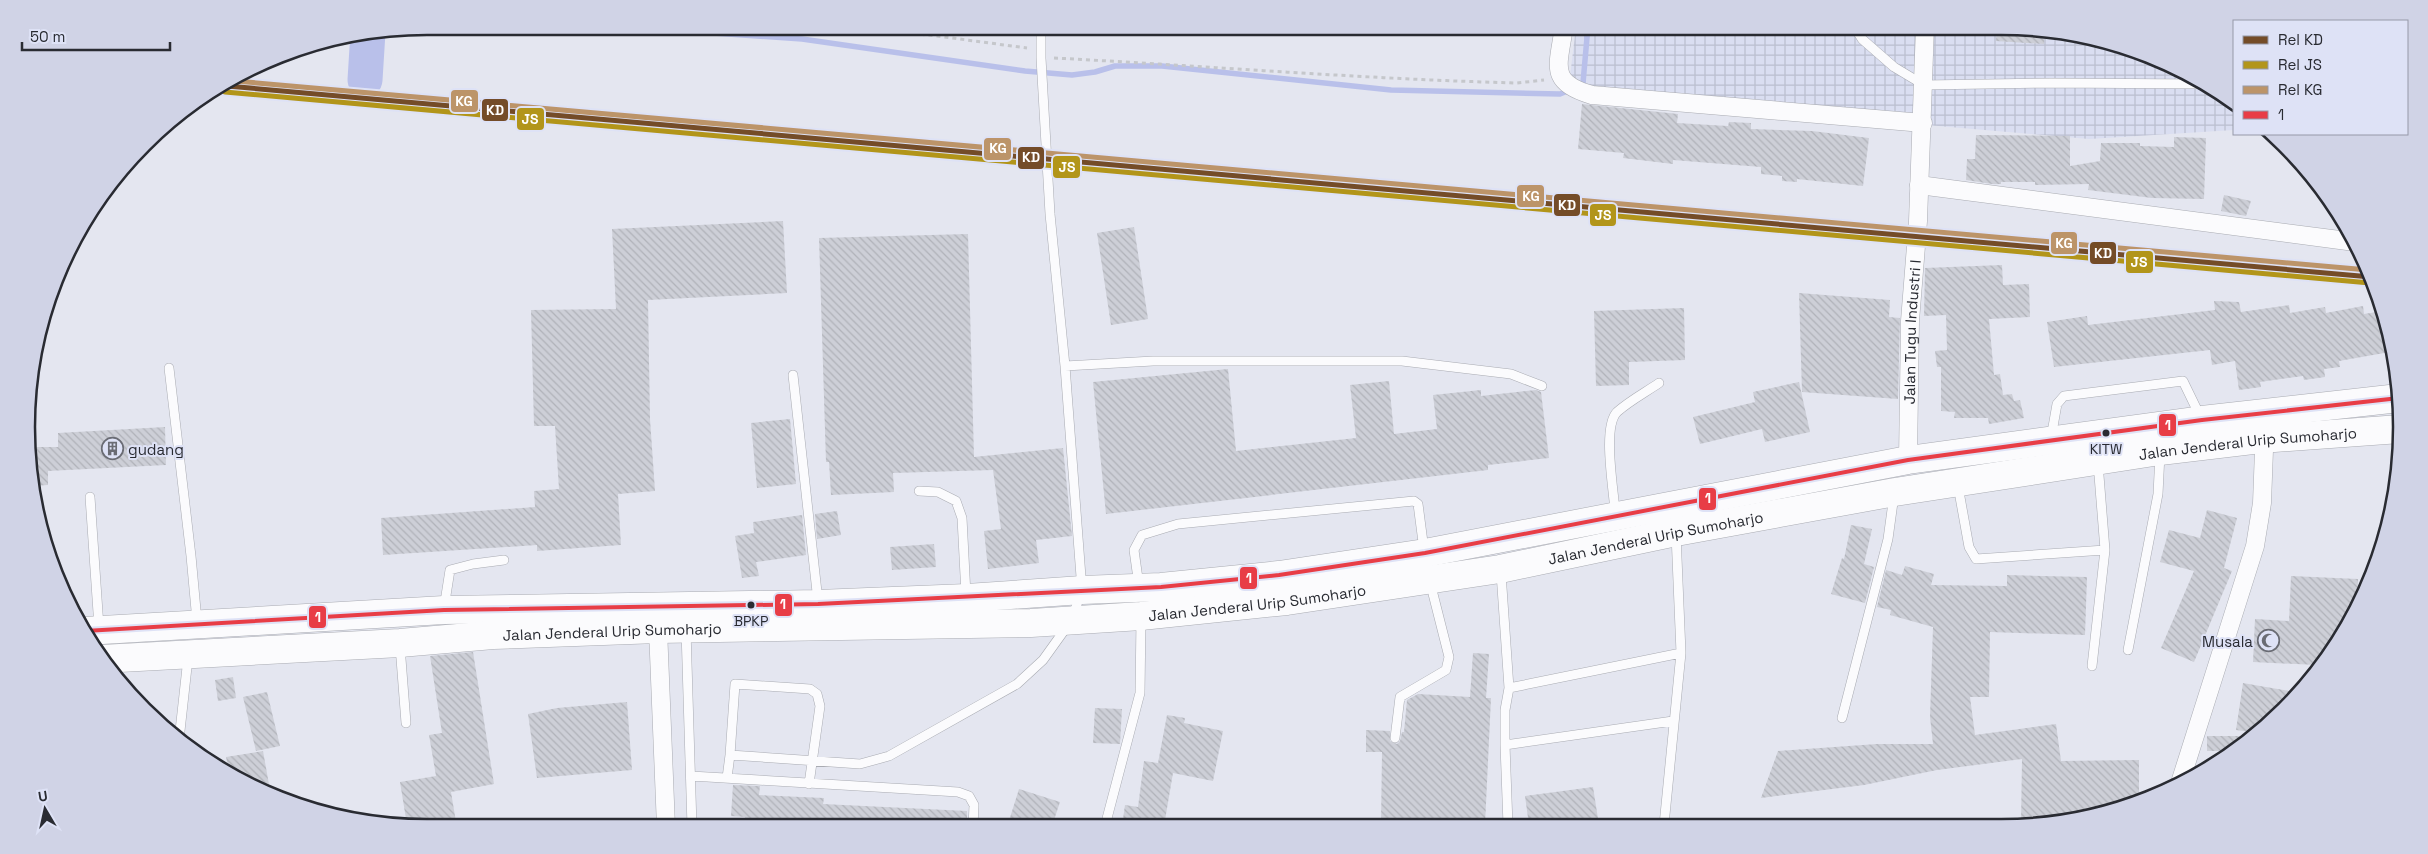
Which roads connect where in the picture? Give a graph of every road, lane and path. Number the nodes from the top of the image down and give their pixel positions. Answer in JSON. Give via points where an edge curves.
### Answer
{"nodes":[{"id":1,"x":927,"y":35,"type":"edge"},
{"id":2,"x":1041,"y":35,"type":"edge"},
{"id":3,"x":1563,"y":35,"type":"edge"},
{"id":4,"x":1859,"y":35,"type":"edge"},
{"id":5,"x":1925,"y":35,"type":"edge"},
{"id":6,"x":1041,"y":58,"type":"junction"},
{"id":7,"x":1561,"y":79,"type":"junction"},
{"id":8,"x":2190,"y":84,"type":"edge"},
{"id":9,"x":1924,"y":85,"type":"junction"},
{"id":10,"x":1923,"y":123,"type":"junction"},
{"id":11,"x":1919,"y":185,"type":"junction"},
{"id":12,"x":2346,"y":241,"type":"edge"},
{"id":13,"x":1065,"y":366,"type":"junction"},
{"id":14,"x":169,"y":368,"type":"dead end"},
{"id":15,"x":793,"y":375,"type":"dead end"},
{"id":16,"x":1659,"y":383,"type":"dead end"},
{"id":17,"x":1542,"y":386,"type":"dead end"},
{"id":18,"x":2392,"y":399,"type":"edge"},
{"id":19,"x":2202,"y":420,"type":"junction"},
{"id":20,"x":2393,"y":430,"type":"edge"},
{"id":21,"x":2261,"y":439,"type":"junction"},
{"id":22,"x":2050,"y":441,"type":"junction"},
{"id":23,"x":2160,"y":451,"type":"junction"},
{"id":24,"x":1908,"y":460,"type":"junction"},
{"id":25,"x":2098,"y":462,"type":"junction"},
{"id":26,"x":1957,"y":482,"type":"junction"},
{"id":27,"x":920,"y":491,"type":"dead end"},
{"id":28,"x":1894,"y":492,"type":"junction"},
{"id":29,"x":90,"y":497,"type":"dead end"},
{"id":30,"x":1616,"y":518,"type":"junction"},
{"id":31,"x":1676,"y":532,"type":"junction"},
{"id":32,"x":2105,"y":550,"type":"junction"},
{"id":33,"x":1425,"y":553,"type":"junction"},
{"id":34,"x":504,"y":560,"type":"dead end"},
{"id":35,"x":1500,"y":569,"type":"junction"},
{"id":36,"x":1429,"y":580,"type":"junction"},
{"id":37,"x":1082,"y":590,"type":"junction"},
{"id":38,"x":966,"y":598,"type":"junction"},
{"id":39,"x":1140,"y":602,"type":"junction"},
{"id":40,"x":818,"y":604,"type":"junction"},
{"id":41,"x":444,"y":610,"type":"junction"},
{"id":42,"x":1071,"y":621,"type":"junction"},
{"id":43,"x":197,"y":625,"type":"junction"},
{"id":44,"x":658,"y":629,"type":"junction"},
{"id":45,"x":92,"y":630,"type":"edge"},
{"id":46,"x":686,"y":630,"type":"junction"},
{"id":47,"x":400,"y":643,"type":"junction"},
{"id":48,"x":2128,"y":650,"type":"dead end"},
{"id":49,"x":1681,"y":653,"type":"junction"},
{"id":50,"x":188,"y":655,"type":"junction"},
{"id":51,"x":111,"y":659,"type":"edge"},
{"id":52,"x":2092,"y":666,"type":"dead end"},
{"id":53,"x":1509,"y":688,"type":"junction"},
{"id":54,"x":1842,"y":718,"type":"dead end"},
{"id":55,"x":1672,"y":721,"type":"junction"},
{"id":56,"x":406,"y":723,"type":"dead end"},
{"id":57,"x":180,"y":731,"type":"edge"},
{"id":58,"x":1395,"y":738,"type":"dead end"},
{"id":59,"x":1505,"y":745,"type":"junction"},
{"id":60,"x":730,"y":755,"type":"junction"},
{"id":61,"x":813,"y":760,"type":"junction"},
{"id":62,"x":2183,"y":774,"type":"edge"},
{"id":63,"x":691,"y":776,"type":"junction"},
{"id":64,"x":728,"y":778,"type":"junction"},
{"id":65,"x":809,"y":784,"type":"junction"},
{"id":66,"x":666,"y":819,"type":"edge"},
{"id":67,"x":692,"y":819,"type":"edge"},
{"id":68,"x":973,"y":819,"type":"edge"},
{"id":69,"x":1107,"y":819,"type":"edge"},
{"id":70,"x":1508,"y":819,"type":"edge"},
{"id":71,"x":1664,"y":819,"type":"edge"}],
"edges":[{"from":1,"to":6,"type":"path"},
{"from":2,"to":6,"type":"lane"},
{"from":3,"to":7,"type":"street","via":[[1558,69]]},
{"from":4,"to":9,"type":"lane","via":[[1888,61]]},
{"from":5,"to":9,"type":"street","name":"Jalan Tugu Industri I"},
{"from":6,"to":7,"type":"path","via":[[1437,81],[1516,83]]},
{"from":6,"to":13,"type":"lane","via":[[1050,214]]},
{"from":7,"to":10,"type":"street","via":[[1592,95]]},
{"from":8,"to":9,"type":"lane"},
{"from":9,"to":10,"type":"street","name":"Jalan Tugu Industri I"},
{"from":10,"to":11,"type":"street","name":"Jalan Tugu Industri I"},
{"from":11,"to":12,"type":"street"},
{"from":11,"to":24,"type":"street","name":"Jalan Tugu Industri I","via":[[1910,321]]},
{"from":13,"to":17,"type":"lane","via":[[1152,361],[1402,361],[1511,374]]},
{"from":13,"to":37,"type":"lane"},
{"from":14,"to":43,"type":"lane"},
{"from":15,"to":40,"type":"lane"},
{"from":16,"to":30,"type":"lane","via":[[1612,420],[1610,446]]},
{"from":18,"to":19,"type":"highway","name":"Jalan Jenderal Urip Sumoharjo"},
{"from":19,"to":22,"type":"highway","name":"Jalan Jenderal Urip Sumoharjo"},
{"from":19,"to":22,"type":"lane","via":[[2183,381],[2064,396],[2057,404]]},
{"from":20,"to":21,"type":"highway","name":"Jalan Jenderal Urip Sumoharjo"},
{"from":21,"to":23,"type":"highway","name":"Jalan Jenderal Urip Sumoharjo"},
{"from":21,"to":62,"type":"street","via":[[2264,450],[2262,503],[2255,546]]},
{"from":22,"to":24,"type":"highway","name":"Jalan Jenderal Urip Sumoharjo"},
{"from":23,"to":25,"type":"highway","name":"Jalan Jenderal Urip Sumoharjo"},
{"from":23,"to":48,"type":"lane","via":[[2158,494]]},
{"from":24,"to":30,"type":"highway","name":"Jalan Jenderal Urip Sumoharjo"},
{"from":25,"to":26,"type":"highway","name":"Jalan Jenderal Urip Sumoharjo"},
{"from":25,"to":32,"type":"lane"},
{"from":26,"to":28,"type":"highway","name":"Jalan Jenderal Urip Sumoharjo"},
{"from":26,"to":32,"type":"lane","via":[[1969,547],[1976,559]]},
{"from":27,"to":38,"type":"lane","via":[[938,492],[956,501],[962,518]]},
{"from":28,"to":31,"type":"highway","name":"Jalan Jenderal Urip Sumoharjo"},
{"from":28,"to":54,"type":"lane","via":[[1888,540]]},
{"from":29,"to":45,"type":"lane"},
{"from":30,"to":33,"type":"highway","name":"Jalan Jenderal Urip Sumoharjo"},
{"from":31,"to":35,"type":"highway","name":"Jalan Jenderal Urip Sumoharjo"},
{"from":31,"to":49,"type":"lane"},
{"from":32,"to":52,"type":"lane"},
{"from":33,"to":39,"type":"highway","name":"Jalan Jenderal Urip Sumoharjo","via":[[1279,575]]},
{"from":33,"to":39,"type":"lane","via":[[1418,504],[1414,501],[1178,524],[1142,535],[1134,550]]},
{"from":34,"to":41,"type":"lane","via":[[450,570]]},
{"from":35,"to":36,"type":"highway","name":"Jalan Jenderal Urip Sumoharjo"},
{"from":35,"to":53,"type":"lane"},
{"from":36,"to":39,"type":"highway","name":"Jalan Jenderal Urip Sumoharjo","via":[[1288,601]]},
{"from":36,"to":58,"type":"lane","via":[[1449,657],[1446,670],[1400,697]]},
{"from":37,"to":38,"type":"highway","name":"Jalan Jenderal Urip Sumoharjo"},
{"from":37,"to":39,"type":"highway","name":"Jalan Jenderal Urip Sumoharjo"},
{"from":37,"to":42,"type":"lane"},
{"from":38,"to":40,"type":"highway","name":"Jalan Jenderal Urip Sumoharjo"},
{"from":39,"to":42,"type":"highway","name":"Jalan Jenderal Urip Sumoharjo"},
{"from":39,"to":69,"type":"lane","via":[[1140,693]]},
{"from":40,"to":41,"type":"highway","name":"Jalan Jenderal Urip Sumoharjo"},
{"from":41,"to":43,"type":"highway","name":"Jalan Jenderal Urip Sumoharjo"},
{"from":42,"to":46,"type":"highway","name":"Jalan Jenderal Urip Sumoharjo"},
{"from":42,"to":61,"type":"lane","via":[[1043,660],[1017,684],[889,756],[860,764]]},
{"from":43,"to":45,"type":"highway","name":"Jalan Jenderal Urip Sumoharjo"},
{"from":44,"to":46,"type":"highway","name":"Jalan Jenderal Urip Sumoharjo"},
{"from":44,"to":47,"type":"highway","name":"Jalan Jenderal Urip Sumoharjo","via":[[493,635]]},
{"from":44,"to":66,"type":"street"},
{"from":46,"to":63,"type":"lane"},
{"from":47,"to":50,"type":"highway","name":"Jalan Jenderal Urip Sumoharjo"},
{"from":47,"to":56,"type":"lane"},
{"from":49,"to":53,"type":"lane"},
{"from":49,"to":55,"type":"lane"},
{"from":50,"to":51,"type":"highway","name":"Jalan Jenderal Urip Sumoharjo"},
{"from":50,"to":57,"type":"lane"},
{"from":53,"to":59,"type":"lane"},
{"from":55,"to":59,"type":"lane"},
{"from":55,"to":71,"type":"lane"},
{"from":59,"to":70,"type":"lane"},
{"from":60,"to":61,"type":"lane"},
{"from":60,"to":61,"type":"lane","via":[[734,688],[739,683],[802,687],[817,694],[820,706]]},
{"from":60,"to":64,"type":"lane"},
{"from":61,"to":65,"type":"lane"},
{"from":63,"to":64,"type":"lane"},
{"from":63,"to":67,"type":"lane"},
{"from":64,"to":65,"type":"lane"},
{"from":65,"to":68,"type":"lane","via":[[958,792],[969,796],[974,805]]}]}
